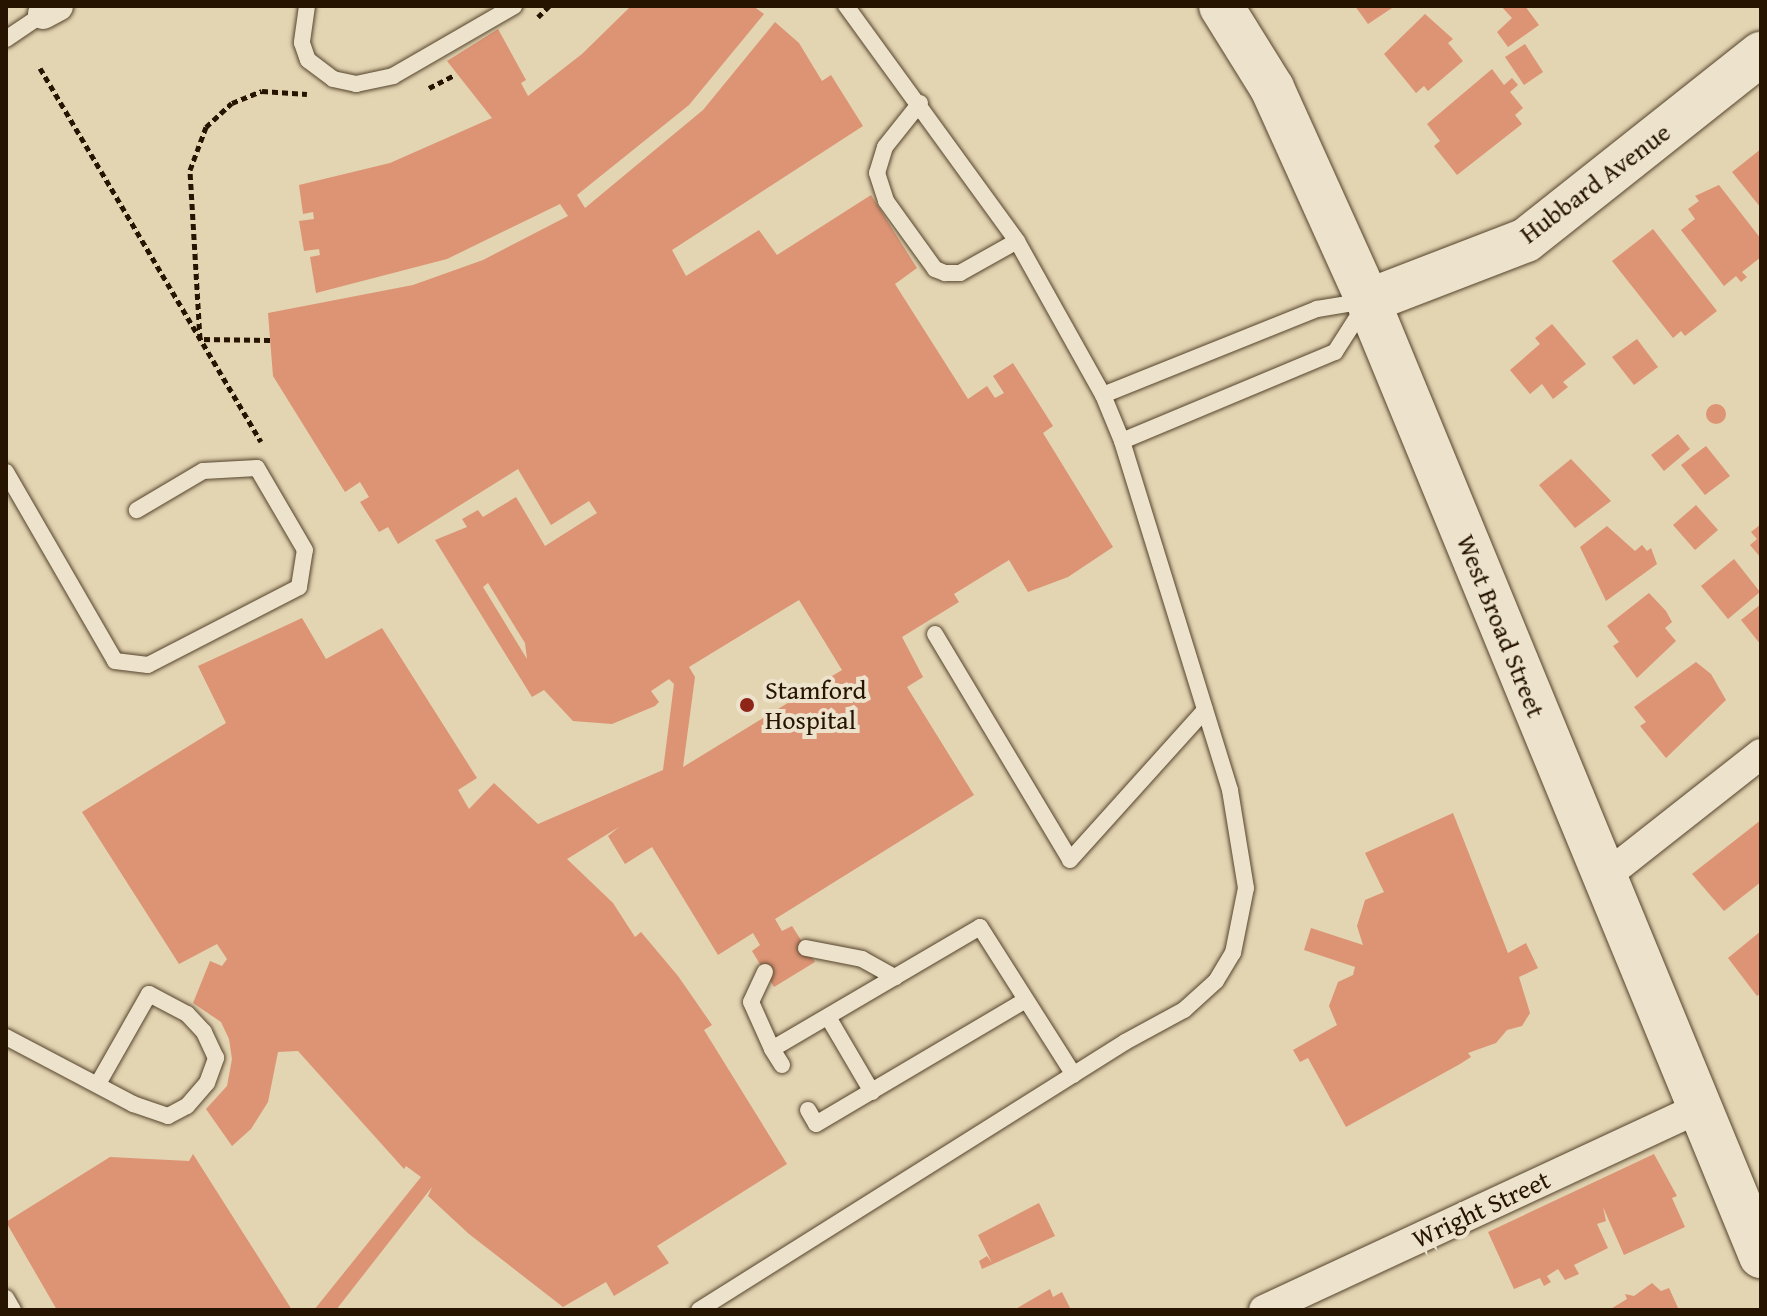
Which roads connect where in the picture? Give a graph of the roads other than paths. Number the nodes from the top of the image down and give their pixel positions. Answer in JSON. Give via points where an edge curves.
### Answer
{"nodes":[{"id":1,"x":307,"y":6,"type":"edge"},
{"id":2,"x":514,"y":6,"type":"edge"},
{"id":3,"x":846,"y":6,"type":"edge"},
{"id":4,"x":1221,"y":6,"type":"edge"},
{"id":5,"x":51,"y":10,"type":"edge"},
{"id":6,"x":6,"y":39,"type":"edge"},
{"id":7,"x":1761,"y":54,"type":"edge"},
{"id":8,"x":920,"y":103,"type":"junction"},
{"id":9,"x":1017,"y":241,"type":"junction"},
{"id":10,"x":1368,"y":301,"type":"junction"},
{"id":11,"x":1103,"y":395,"type":"junction"},
{"id":12,"x":1122,"y":441,"type":"junction"},
{"id":13,"x":6,"y":472,"type":"edge"},
{"id":14,"x":137,"y":510,"type":"dead end"},
{"id":15,"x":935,"y":634,"type":"dead end"},
{"id":16,"x":1205,"y":710,"type":"junction"},
{"id":17,"x":1761,"y":754,"type":"edge"},
{"id":18,"x":1602,"y":879,"type":"junction"},
{"id":19,"x":806,"y":948,"type":"dead end"},
{"id":20,"x":765,"y":972,"type":"dead end"},
{"id":21,"x":895,"y":977,"type":"junction"},
{"id":22,"x":1024,"y":1001,"type":"junction"},
{"id":23,"x":828,"y":1017,"type":"junction"},
{"id":24,"x":6,"y":1037,"type":"edge"},
{"id":25,"x":772,"y":1049,"type":"junction"},
{"id":26,"x":782,"y":1065,"type":"dead end"},
{"id":27,"x":1074,"y":1075,"type":"junction"},
{"id":28,"x":99,"y":1082,"type":"junction"},
{"id":29,"x":872,"y":1092,"type":"junction"},
{"id":30,"x":1698,"y":1109,"type":"junction"},
{"id":31,"x":808,"y":1110,"type":"dead end"},
{"id":32,"x":1761,"y":1256,"type":"edge"},
{"id":33,"x":6,"y":1298,"type":"edge"},
{"id":34,"x":13,"y":1310,"type":"edge"},
{"id":35,"x":699,"y":1310,"type":"edge"},
{"id":36,"x":1264,"y":1310,"type":"edge"}],
"edges":[{"from":1,"to":2,"type":"lane","via":[[302,43],[308,60],[333,79],[356,84],[393,76]]},
{"from":3,"to":8,"type":"lane"},
{"from":4,"to":10,"type":"main road","name":"West Broad Street","via":[[1272,88]]},
{"from":5,"to":6,"type":"lane"},
{"from":7,"to":10,"type":"main road","name":"Hubbard Avenue","via":[[1526,240]]},
{"from":8,"to":9,"type":"lane"},
{"from":8,"to":9,"type":"lane","via":[[885,147],[877,173],[894,212],[935,269],[945,273],[960,273]]},
{"from":9,"to":11,"type":"lane"},
{"from":10,"to":11,"type":"lane","via":[[1317,309]]},
{"from":10,"to":12,"type":"lane","via":[[1335,352]]},
{"from":10,"to":18,"type":"main road","name":"West Broad Street"},
{"from":11,"to":12,"type":"lane"},
{"from":12,"to":16,"type":"lane"},
{"from":13,"to":14,"type":"lane","via":[[115,661],[148,665],[299,587],[305,550],[257,468],[203,471]]},
{"from":15,"to":16,"type":"lane","via":[[1070,860]]},
{"from":16,"to":27,"type":"lane","via":[[1242,839],[1246,888],[1239,938],[1206,992]]},
{"from":17,"to":18,"type":"street"},
{"from":18,"to":30,"type":"main road","name":"West Broad Street"},
{"from":19,"to":21,"type":"lane","via":[[862,959]]},
{"from":20,"to":25,"type":"lane","via":[[751,1002]]},
{"from":21,"to":22,"type":"lane","via":[[980,927]]},
{"from":21,"to":23,"type":"lane"},
{"from":22,"to":27,"type":"lane"},
{"from":22,"to":29,"type":"lane"},
{"from":23,"to":25,"type":"lane"},
{"from":23,"to":29,"type":"lane"},
{"from":24,"to":28,"type":"lane"},
{"from":25,"to":26,"type":"lane"},
{"from":27,"to":35,"type":"lane"},
{"from":28,"to":28,"type":"lane","via":[[133,1104],[168,1116],[187,1106],[207,1083],[216,1058],[204,1032],[187,1014],[149,994]]},
{"from":29,"to":31,"type":"lane","via":[[816,1124]]},
{"from":30,"to":32,"type":"main road","name":"West Broad Street"},
{"from":30,"to":36,"type":"street","name":"Wright Street"},
{"from":33,"to":34,"type":"lane"}]}
